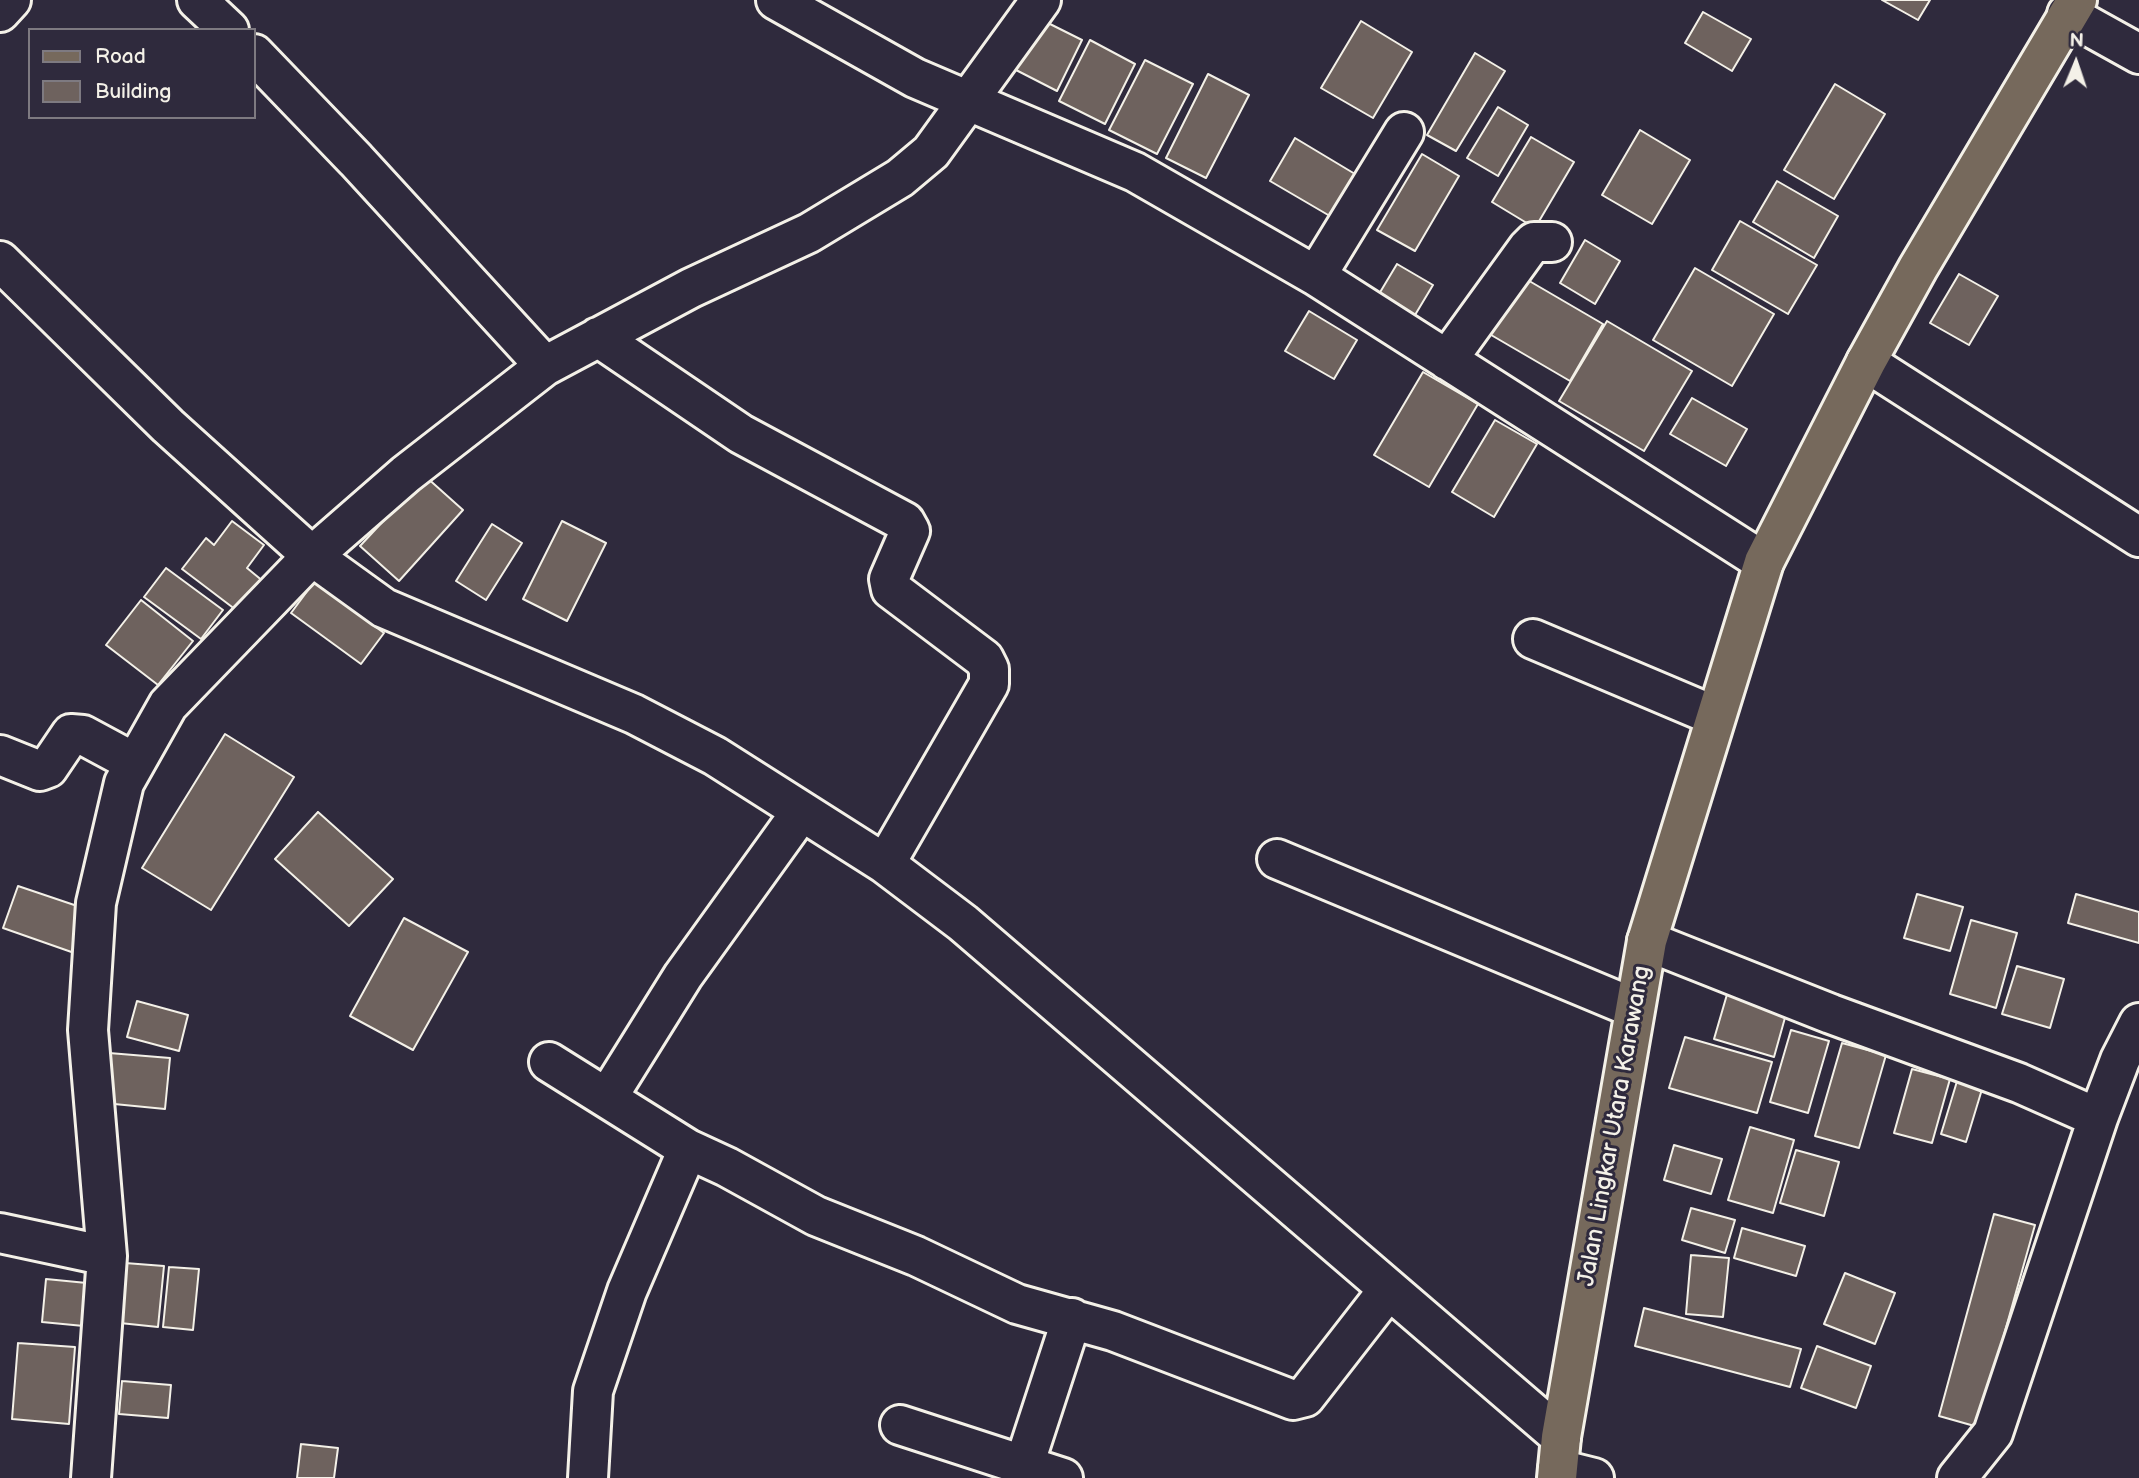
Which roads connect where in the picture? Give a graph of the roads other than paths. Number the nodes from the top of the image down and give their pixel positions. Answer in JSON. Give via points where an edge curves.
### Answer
{"nodes":[{"id":1,"x":11,"y":0,"type":"edge"},
{"id":2,"x":197,"y":0,"type":"edge"},
{"id":3,"x":776,"y":0,"type":"edge"},
{"id":4,"x":1041,"y":0,"type":"edge"},
{"id":5,"x":2072,"y":7,"type":"edge"},
{"id":6,"x":0,"y":12,"type":"edge"},
{"id":7,"x":227,"y":28,"type":"edge"},
{"id":8,"x":2139,"y":54,"type":"edge"},
{"id":9,"x":256,"y":56,"type":"edge"},
{"id":10,"x":971,"y":101,"type":"junction"},
{"id":11,"x":1404,"y":132,"type":"dead end"},
{"id":12,"x":1552,"y":242,"type":"dead end"},
{"id":13,"x":0,"y":261,"type":"edge"},
{"id":14,"x":1315,"y":276,"type":"junction"},
{"id":15,"x":598,"y":337,"type":"junction"},
{"id":16,"x":1447,"y":360,"type":"junction"},
{"id":17,"x":1866,"y":362,"type":"junction"},
{"id":18,"x":545,"y":366,"type":"junction"},
{"id":19,"x":2139,"y":537,"type":"edge"},
{"id":20,"x":312,"y":556,"type":"junction"},
{"id":21,"x":1764,"y":562,"type":"junction"},
{"id":22,"x":1532,"y":639,"type":"dead end"},
{"id":23,"x":1715,"y":716,"type":"junction"},
{"id":24,"x":0,"y":755,"type":"edge"},
{"id":25,"x":135,"y":763,"type":"junction"},
{"id":26,"x":801,"y":812,"type":"junction"},
{"id":27,"x":1277,"y":859,"type":"dead end"},
{"id":28,"x":885,"y":864,"type":"junction"},
{"id":29,"x":1647,"y":941,"type":"junction"},
{"id":30,"x":1634,"y":1008,"type":"junction"},
{"id":31,"x":2139,"y":1023,"type":"edge"},
{"id":32,"x":549,"y":1062,"type":"dead end"},
{"id":33,"x":607,"y":1098,"type":"junction"},
{"id":34,"x":2098,"y":1118,"type":"junction"},
{"id":35,"x":688,"y":1149,"type":"junction"},
{"id":36,"x":0,"y":1233,"type":"edge"},
{"id":37,"x":107,"y":1256,"type":"junction"},
{"id":38,"x":1389,"y":1289,"type":"junction"},
{"id":39,"x":1072,"y":1318,"type":"junction"},
{"id":40,"x":900,"y":1424,"type":"dead end"},
{"id":41,"x":1024,"y":1465,"type":"junction"},
{"id":42,"x":1568,"y":1466,"type":"edge"},
{"id":43,"x":92,"y":1478,"type":"edge"},
{"id":44,"x":588,"y":1478,"type":"edge"},
{"id":45,"x":1063,"y":1478,"type":"edge"},
{"id":46,"x":1957,"y":1478,"type":"edge"}],
"edges":[{"from":1,"to":6,"type":"street"},
{"from":2,"to":7,"type":"street"},
{"from":3,"to":10,"type":"street","via":[[915,78]]},
{"from":4,"to":10,"type":"street"},
{"from":5,"to":8,"type":"street"},
{"from":5,"to":17,"type":"main road","name":"Jalan Lingkar Utara Karawang"},
{"from":9,"to":18,"type":"street"},
{"from":10,"to":14,"type":"street","via":[[1135,172]]},
{"from":10,"to":15,"type":"street","via":[[931,152],[900,178],[809,233]]},
{"from":11,"to":14,"type":"street"},
{"from":12,"to":16,"type":"street","via":[[1534,242],[1528,248]]},
{"from":13,"to":20,"type":"street","via":[[158,417]]},
{"from":14,"to":16,"type":"street"},
{"from":15,"to":18,"type":"street"},
{"from":15,"to":28,"type":"street","via":[[741,434],[905,522],[910,531],[889,579],[891,589],[984,659],[989,684]]},
{"from":16,"to":21,"type":"street"},
{"from":17,"to":19,"type":"street"},
{"from":17,"to":21,"type":"main road","name":"Jalan Lingkar Utara Karawang"},
{"from":18,"to":20,"type":"street","via":[[406,474]]},
{"from":20,"to":25,"type":"street","via":[[168,705]]},
{"from":20,"to":26,"type":"street","via":[[384,608],[634,714],[715,756]]},
{"from":21,"to":23,"type":"main road","name":"Jalan Lingkar Utara Karawang"},
{"from":22,"to":23,"type":"street"},
{"from":23,"to":29,"type":"main road","name":"Jalan Lingkar Utara Karawang"},
{"from":24,"to":25,"type":"street","via":[[40,771],[48,768],[71,734]]},
{"from":25,"to":37,"type":"street","via":[[124,783],[96,903],[88,1030]]},
{"from":26,"to":28,"type":"street"},
{"from":26,"to":33,"type":"street","via":[[683,976]]},
{"from":27,"to":30,"type":"street"},
{"from":28,"to":38,"type":"street","via":[[963,923]]},
{"from":29,"to":30,"type":"main road","name":"Jalan Lingkar Utara Karawang"},
{"from":29,"to":34,"type":"street","via":[[2029,1087]]},
{"from":30,"to":42,"type":"main road","name":"Jalan Lingkar Utara Karawang"},
{"from":31,"to":34,"type":"street"},
{"from":32,"to":33,"type":"street"},
{"from":33,"to":35,"type":"street"},
{"from":34,"to":46,"type":"street","via":[[1993,1433]]},
{"from":35,"to":39,"type":"street","via":[[816,1216],[916,1256],[1007,1300]]},
{"from":35,"to":44,"type":"street","via":[[627,1291],[593,1391]]},
{"from":36,"to":37,"type":"street"},
{"from":37,"to":43,"type":"street"},
{"from":38,"to":39,"type":"street","via":[[1305,1397],[1293,1400]]},
{"from":38,"to":42,"type":"street"},
{"from":39,"to":41,"type":"street"},
{"from":40,"to":41,"type":"street"},
{"from":41,"to":45,"type":"street"}]}
